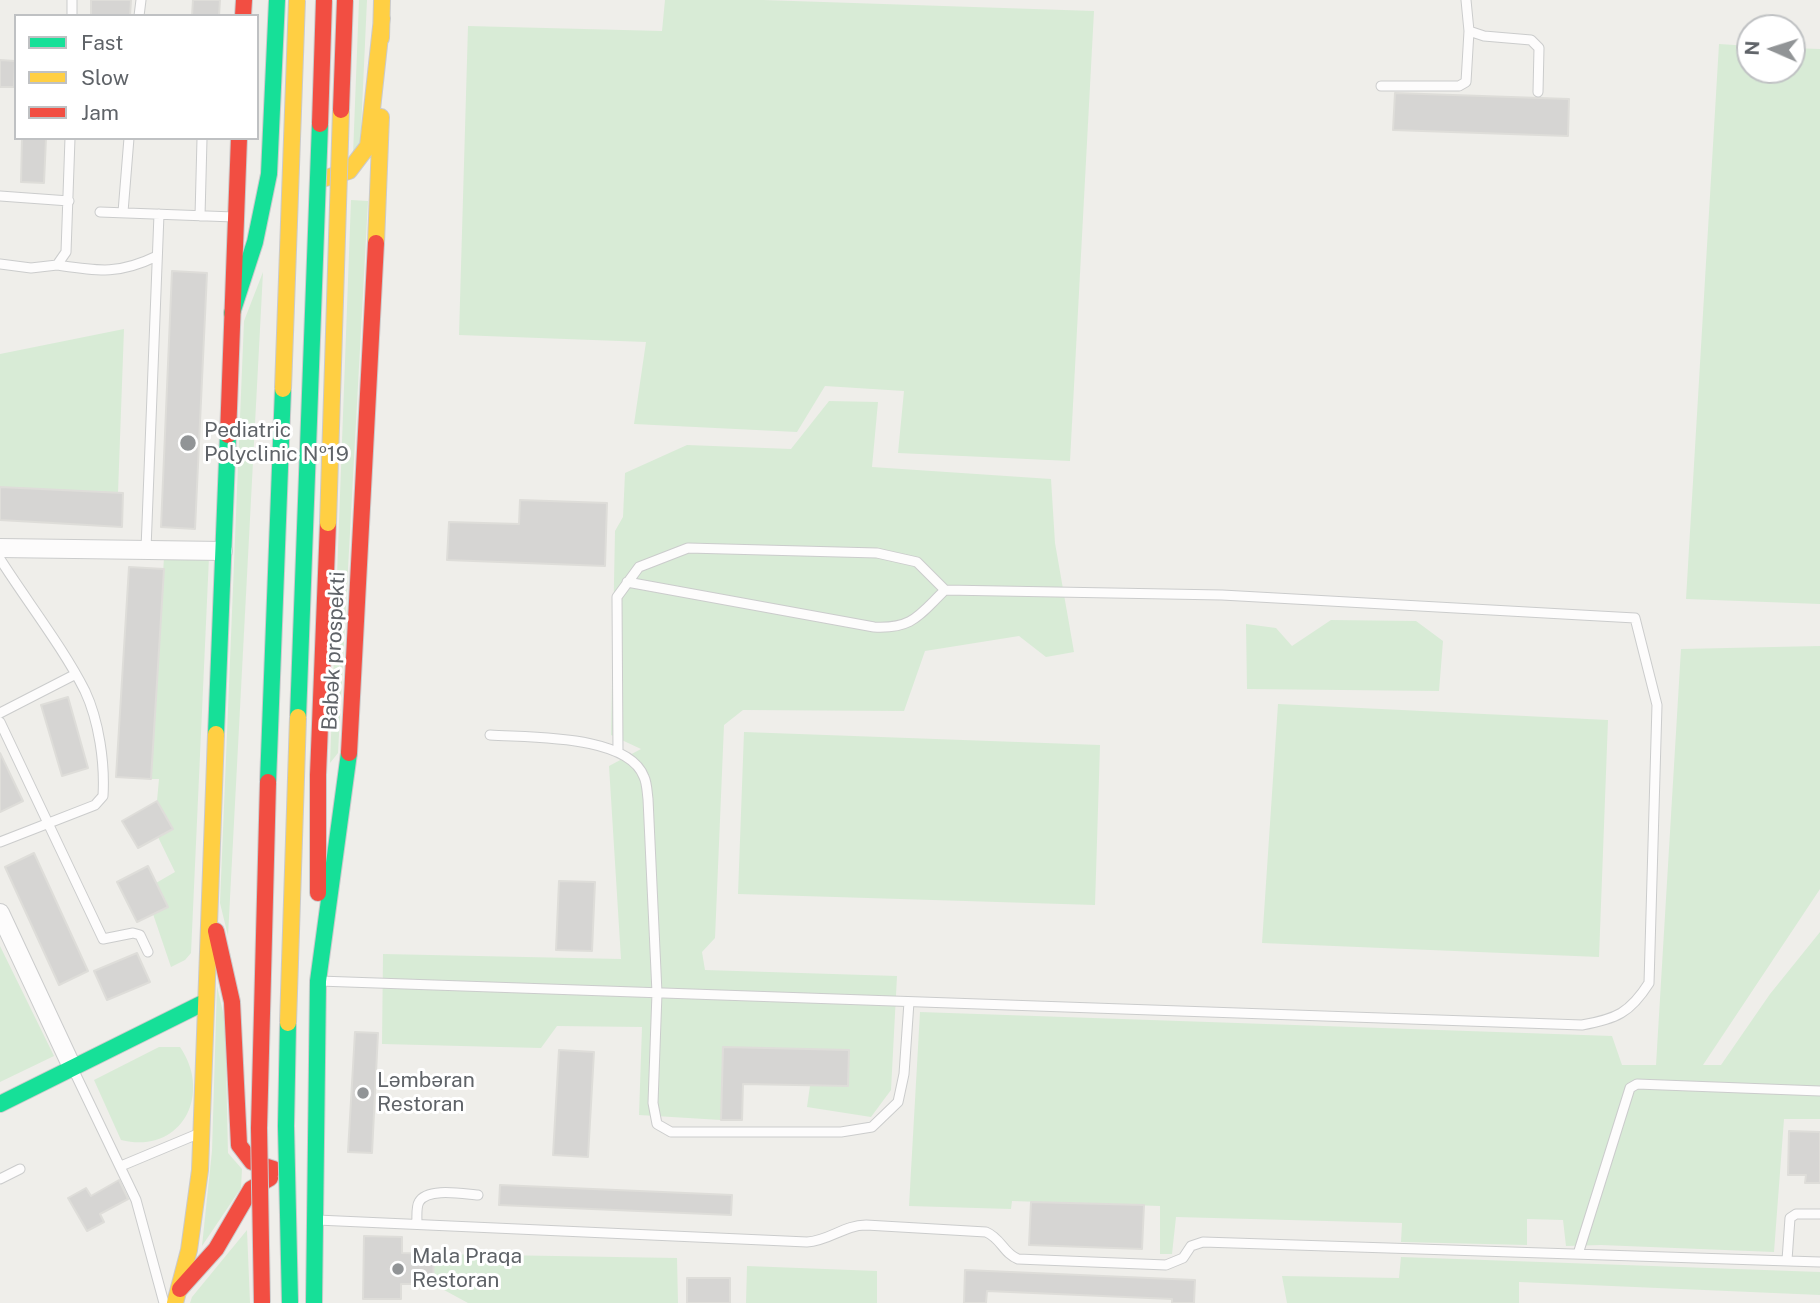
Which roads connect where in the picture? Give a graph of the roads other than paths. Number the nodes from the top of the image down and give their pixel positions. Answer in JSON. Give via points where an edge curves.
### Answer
{"nodes":[{"id":1,"x":277,"y":0,"type":"edge"},
{"id":2,"x":298,"y":0,"type":"edge"},
{"id":3,"x":324,"y":0,"type":"edge"},
{"id":4,"x":345,"y":0,"type":"edge"},
{"id":5,"x":382,"y":0,"type":"edge"},
{"id":6,"x":1466,"y":0,"type":"edge"},
{"id":7,"x":382,"y":18,"type":"junction"},
{"id":8,"x":1469,"y":31,"type":"junction"},
{"id":9,"x":1381,"y":86,"type":"dead end"},
{"id":10,"x":1538,"y":92,"type":"dead end"},
{"id":11,"x":273,"y":124,"type":"junction"},
{"id":12,"x":70,"y":140,"type":"edge"},
{"id":13,"x":129,"y":140,"type":"edge"},
{"id":14,"x":202,"y":140,"type":"edge"},
{"id":15,"x":239,"y":140,"type":"edge"},
{"id":16,"x":0,"y":196,"type":"edge"},
{"id":17,"x":69,"y":201,"type":"junction"},
{"id":18,"x":100,"y":212,"type":"dead end"},
{"id":19,"x":123,"y":212,"type":"junction"},
{"id":20,"x":159,"y":214,"type":"junction"},
{"id":21,"x":200,"y":216,"type":"junction"},
{"id":22,"x":236,"y":217,"type":"junction"},
{"id":23,"x":157,"y":256,"type":"junction"},
{"id":24,"x":0,"y":264,"type":"edge"},
{"id":25,"x":57,"y":265,"type":"junction"},
{"id":26,"x":232,"y":313,"type":"junction"},
{"id":27,"x":0,"y":548,"type":"edge"},
{"id":28,"x":146,"y":549,"type":"junction"},
{"id":29,"x":223,"y":551,"type":"junction"},
{"id":30,"x":0,"y":559,"type":"edge"},
{"id":31,"x":627,"y":582,"type":"junction"},
{"id":32,"x":945,"y":590,"type":"junction"},
{"id":33,"x":74,"y":675,"type":"junction"},
{"id":34,"x":0,"y":713,"type":"edge"},
{"id":35,"x":0,"y":722,"type":"edge"},
{"id":36,"x":490,"y":735,"type":"dead end"},
{"id":37,"x":618,"y":752,"type":"junction"},
{"id":38,"x":48,"y":823,"type":"junction"},
{"id":39,"x":0,"y":842,"type":"edge"},
{"id":40,"x":209,"y":903,"type":"junction"},
{"id":41,"x":0,"y":913,"type":"edge"},
{"id":42,"x":148,"y":952,"type":"dead end"},
{"id":43,"x":318,"y":981,"type":"junction"},
{"id":44,"x":657,"y":993,"type":"junction"},
{"id":45,"x":205,"y":1002,"type":"junction"},
{"id":46,"x":909,"y":1002,"type":"junction"},
{"id":47,"x":72,"y":1067,"type":"junction"},
{"id":48,"x":1820,"y":1091,"type":"edge"},
{"id":49,"x":0,"y":1104,"type":"edge"},
{"id":50,"x":202,"y":1132,"type":"junction"},
{"id":51,"x":121,"y":1166,"type":"junction"},
{"id":52,"x":20,"y":1169,"type":"dead end"},
{"id":53,"x":0,"y":1180,"type":"edge"},
{"id":54,"x":478,"y":1195,"type":"dead end"},
{"id":55,"x":1820,"y":1214,"type":"edge"},
{"id":56,"x":315,"y":1220,"type":"junction"},
{"id":57,"x":417,"y":1224,"type":"junction"},
{"id":58,"x":1578,"y":1254,"type":"junction"},
{"id":59,"x":1787,"y":1260,"type":"junction"},
{"id":60,"x":1820,"y":1262,"type":"edge"},
{"id":61,"x":176,"y":1297,"type":"edge"},
{"id":62,"x":164,"y":1303,"type":"edge"},
{"id":63,"x":262,"y":1303,"type":"edge"},
{"id":64,"x":290,"y":1303,"type":"edge"},
{"id":65,"x":314,"y":1303,"type":"edge"}],
"edges":[{"from":1,"to":11,"type":"main road"},
{"from":2,"to":63,"type":"main road","bridge":true,"via":[[261,957]]},
{"from":3,"to":64,"type":"main road","name":"Babək prospekti","bridge":true,"via":[[289,983]]},
{"from":4,"to":43,"type":"main road","bridge":true,"via":[[318,775]]},
{"from":5,"to":7,"type":"main road","name":"Babək prospekti"},
{"from":6,"to":8,"type":"lane"},
{"from":7,"to":11,"type":"main road","via":[[368,146],[357,165],[332,180],[313,181],[298,175],[279,158]]},
{"from":7,"to":43,"type":"main road","name":"Babək prospekti","via":[[380,192],[348,776]]},
{"from":8,"to":9,"type":"lane","via":[[1466,82],[1459,86]]},
{"from":8,"to":10,"type":"lane","via":[[1531,40],[1539,48]]},
{"from":11,"to":26,"type":"main road","via":[[262,218]]},
{"from":12,"to":17,"type":"lane"},
{"from":13,"to":19,"type":"lane"},
{"from":14,"to":21,"type":"lane"},
{"from":15,"to":22,"type":"main road"},
{"from":16,"to":17,"type":"lane"},
{"from":17,"to":25,"type":"lane","via":[[66,252]]},
{"from":18,"to":19,"type":"lane"},
{"from":19,"to":20,"type":"lane"},
{"from":20,"to":21,"type":"lane"},
{"from":20,"to":23,"type":"lane"},
{"from":21,"to":22,"type":"lane"},
{"from":22,"to":26,"type":"main road"},
{"from":23,"to":25,"type":"lane","via":[[132,268],[107,272]]},
{"from":23,"to":28,"type":"lane"},
{"from":24,"to":25,"type":"lane"},
{"from":26,"to":29,"type":"main road"},
{"from":27,"to":28,"type":"street"},
{"from":28,"to":29,"type":"street"},
{"from":29,"to":40,"type":"main road"},
{"from":30,"to":33,"type":"lane"},
{"from":31,"to":32,"type":"lane","via":[[898,628],[915,619]]},
{"from":31,"to":32,"type":"lane","via":[[639,567],[688,548],[877,553],[917,562]]},
{"from":31,"to":37,"type":"lane","via":[[617,597]]},
{"from":32,"to":46,"type":"lane","via":[[1222,595],[1635,618],[1657,705],[1649,983],[1634,1006],[1608,1021],[1581,1025]]},
{"from":33,"to":34,"type":"lane"},
{"from":33,"to":38,"type":"lane","via":[[95,718],[103,796],[95,805]]},
{"from":35,"to":38,"type":"lane"},
{"from":36,"to":37,"type":"lane","via":[[592,743]]},
{"from":37,"to":44,"type":"lane","via":[[644,775],[648,799]]},
{"from":38,"to":39,"type":"lane"},
{"from":38,"to":42,"type":"lane","via":[[103,939],[140,934]]},
{"from":40,"to":43,"type":"main road","via":[[232,1002],[239,1145],[262,1168],[285,1167],[305,1147]]},
{"from":40,"to":45,"type":"main road"},
{"from":41,"to":47,"type":"street"},
{"from":43,"to":44,"type":"lane"},
{"from":43,"to":56,"type":"main road","name":"Babək prospekti"},
{"from":44,"to":46,"type":"lane"},
{"from":44,"to":46,"type":"lane","via":[[653,1102],[657,1124],[671,1132],[841,1132],[872,1127],[898,1102]]},
{"from":45,"to":47,"type":"main road"},
{"from":45,"to":50,"type":"main road"},
{"from":47,"to":49,"type":"main road"},
{"from":47,"to":51,"type":"lane"},
{"from":48,"to":58,"type":"lane","via":[[1637,1084],[1630,1088]]},
{"from":50,"to":51,"type":"lane"},
{"from":50,"to":61,"type":"main road","via":[[195,1211]]},
{"from":51,"to":62,"type":"lane","via":[[146,1231]]},
{"from":52,"to":53,"type":"lane"},
{"from":54,"to":57,"type":"lane","via":[[424,1196],[418,1203]]},
{"from":55,"to":59,"type":"lane","via":[[1790,1218]]},
{"from":56,"to":57,"type":"lane"},
{"from":56,"to":61,"type":"main road","via":[[302,1187],[286,1178],[263,1180],[251,1189],[216,1250]]},
{"from":56,"to":65,"type":"main road","name":"Babək prospekti"},
{"from":57,"to":58,"type":"lane","via":[[807,1242],[853,1226],[880,1226],[986,1232],[1018,1259],[1167,1265],[1203,1242]]},
{"from":58,"to":59,"type":"lane"},
{"from":59,"to":60,"type":"lane"}]}
